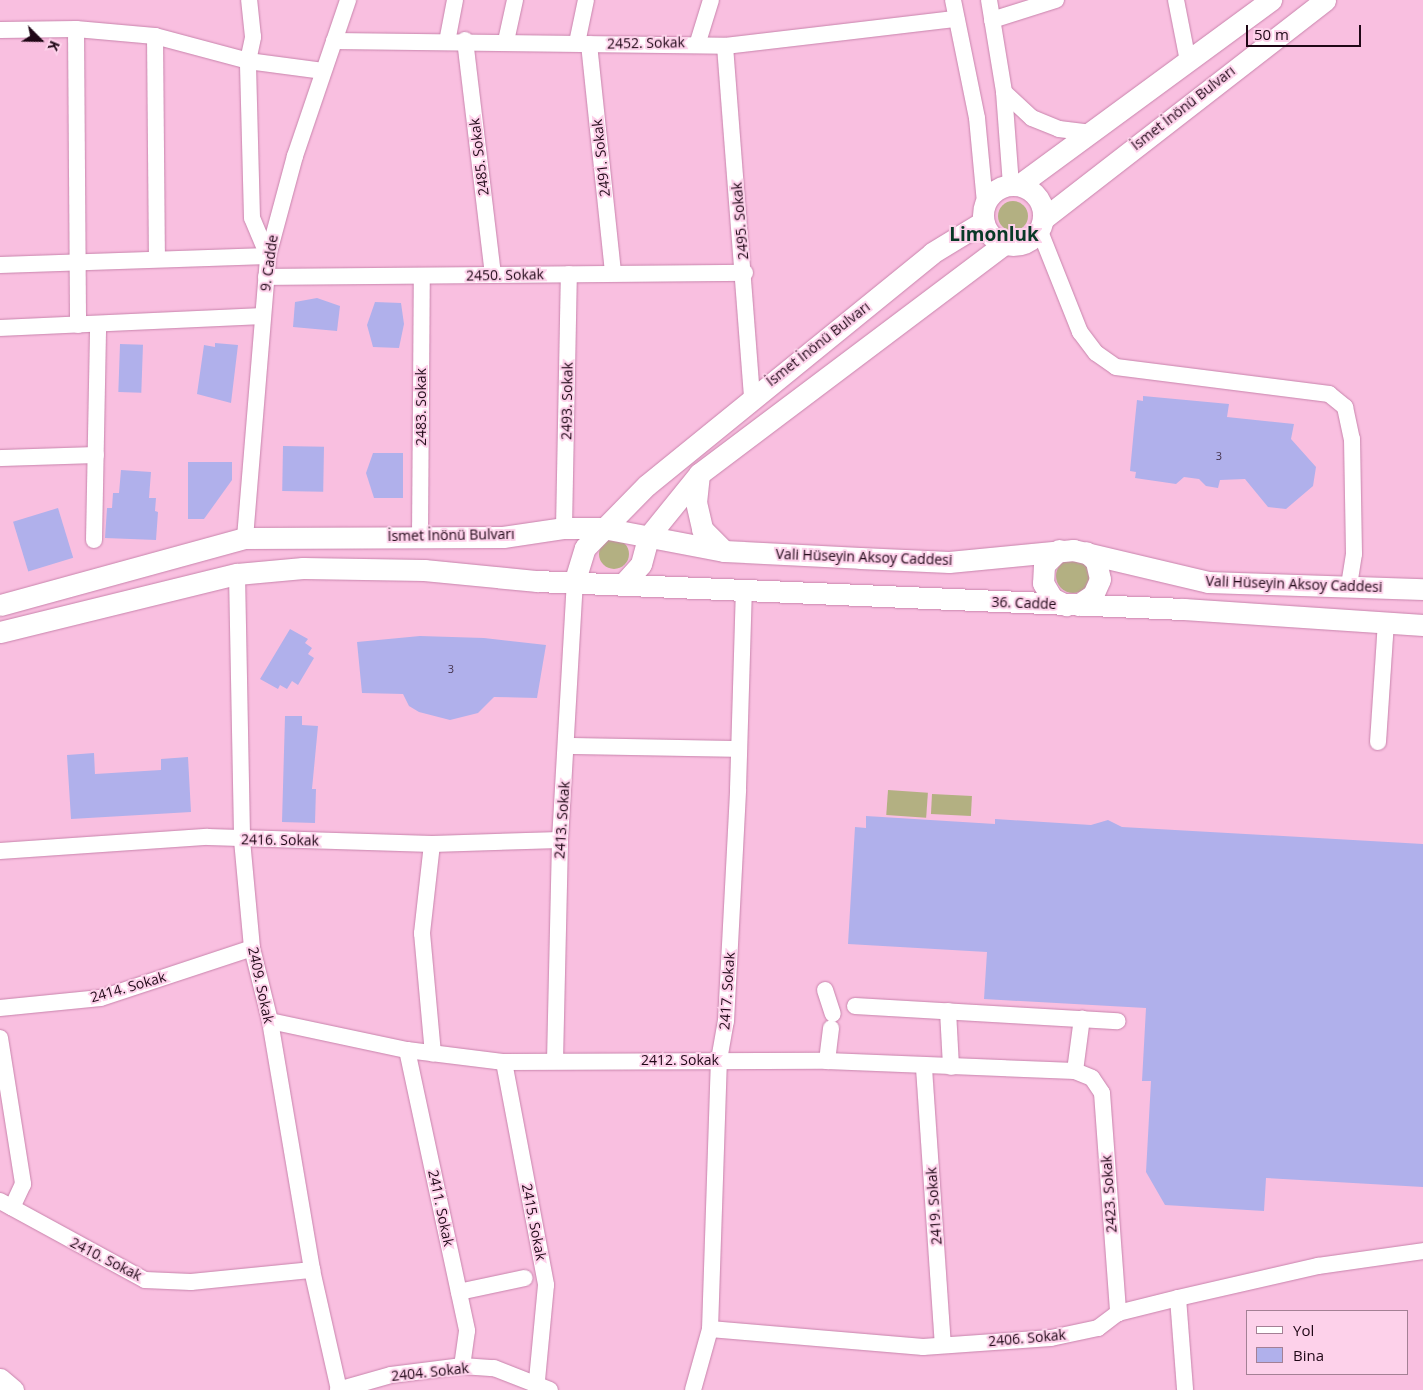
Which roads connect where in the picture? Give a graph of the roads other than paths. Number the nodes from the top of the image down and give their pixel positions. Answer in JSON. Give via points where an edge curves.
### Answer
{"nodes":[{"id":1,"x":248,"y":0,"type":"edge"},
{"id":2,"x":348,"y":0,"type":"edge"},
{"id":3,"x":456,"y":0,"type":"edge"},
{"id":4,"x":515,"y":0,"type":"edge"},
{"id":5,"x":586,"y":0,"type":"edge"},
{"id":6,"x":711,"y":0,"type":"edge"},
{"id":7,"x":953,"y":0,"type":"edge"},
{"id":8,"x":989,"y":0,"type":"edge"},
{"id":9,"x":1056,"y":0,"type":"edge"},
{"id":10,"x":1176,"y":0,"type":"edge"},
{"id":11,"x":1271,"y":0,"type":"edge"},
{"id":12,"x":1325,"y":0,"type":"edge"},
{"id":13,"x":956,"y":19,"type":"junction"},
{"id":14,"x":992,"y":20,"type":"junction"},
{"id":15,"x":76,"y":29,"type":"junction"},
{"id":16,"x":0,"y":30,"type":"edge"},
{"id":17,"x":155,"y":36,"type":"junction"},
{"id":18,"x":465,"y":40,"type":"junction"},
{"id":19,"x":334,"y":41,"type":"junction"},
{"id":20,"x":506,"y":41,"type":"junction"},
{"id":21,"x":447,"y":42,"type":"junction"},
{"id":22,"x":698,"y":42,"type":"junction"},
{"id":23,"x":583,"y":44,"type":"junction"},
{"id":24,"x":725,"y":46,"type":"junction"},
{"id":25,"x":248,"y":61,"type":"junction"},
{"id":26,"x":1188,"y":61,"type":"junction"},
{"id":27,"x":323,"y":71,"type":"junction"},
{"id":28,"x":1004,"y":92,"type":"junction"},
{"id":29,"x":1094,"y":134,"type":"junction"},
{"id":30,"x":1015,"y":185,"type":"junction"},
{"id":31,"x":984,"y":212,"type":"junction"},
{"id":32,"x":1041,"y":224,"type":"junction"},
{"id":33,"x":1004,"y":244,"type":"junction"},
{"id":34,"x":268,"y":256,"type":"junction"},
{"id":35,"x":157,"y":259,"type":"junction"},
{"id":36,"x":75,"y":261,"type":"junction"},
{"id":37,"x":0,"y":265,"type":"edge"},
{"id":38,"x":613,"y":272,"type":"junction"},
{"id":39,"x":745,"y":273,"type":"junction"},
{"id":40,"x":493,"y":274,"type":"junction"},
{"id":41,"x":569,"y":274,"type":"junction"},
{"id":42,"x":266,"y":277,"type":"junction"},
{"id":43,"x":422,"y":277,"type":"junction"},
{"id":44,"x":261,"y":316,"type":"junction"},
{"id":45,"x":78,"y":325,"type":"junction"},
{"id":46,"x":98,"y":325,"type":"junction"},
{"id":47,"x":0,"y":328,"type":"edge"},
{"id":48,"x":752,"y":396,"type":"junction"},
{"id":49,"x":96,"y":455,"type":"junction"},
{"id":50,"x":0,"y":458,"type":"edge"},
{"id":51,"x":699,"y":474,"type":"junction"},
{"id":52,"x":564,"y":528,"type":"junction"},
{"id":53,"x":603,"y":528,"type":"junction"},
{"id":54,"x":420,"y":536,"type":"junction"},
{"id":55,"x":648,"y":537,"type":"junction"},
{"id":56,"x":245,"y":538,"type":"junction"},
{"id":57,"x":94,"y":540,"type":"dead end"},
{"id":58,"x":1059,"y":550,"type":"junction"},
{"id":59,"x":724,"y":551,"type":"junction"},
{"id":60,"x":1086,"y":552,"type":"junction"},
{"id":61,"x":237,"y":574,"type":"junction"},
{"id":62,"x":575,"y":580,"type":"junction"},
{"id":63,"x":624,"y":583,"type":"junction"},
{"id":64,"x":1349,"y":585,"type":"junction"},
{"id":65,"x":1423,"y":589,"type":"edge"},
{"id":66,"x":744,"y":590,"type":"junction"},
{"id":67,"x":0,"y":605,"type":"edge"},
{"id":68,"x":1072,"y":605,"type":"junction"},
{"id":69,"x":1386,"y":623,"type":"junction"},
{"id":70,"x":1423,"y":625,"type":"edge"},
{"id":71,"x":0,"y":632,"type":"edge"},
{"id":72,"x":1378,"y":742,"type":"dead end"},
{"id":73,"x":568,"y":746,"type":"junction"},
{"id":74,"x":738,"y":749,"type":"junction"},
{"id":75,"x":242,"y":840,"type":"junction"},
{"id":76,"x":560,"y":840,"type":"junction"},
{"id":77,"x":432,"y":844,"type":"junction"},
{"id":78,"x":0,"y":851,"type":"edge"},
{"id":79,"x":252,"y":948,"type":"junction"},
{"id":80,"x":825,"y":990,"type":"dead end"},
{"id":81,"x":856,"y":1006,"type":"dead end"},
{"id":82,"x":0,"y":1008,"type":"edge"},
{"id":83,"x":948,"y":1011,"type":"junction"},
{"id":84,"x":1082,"y":1018,"type":"junction"},
{"id":85,"x":1118,"y":1021,"type":"dead end"},
{"id":86,"x":270,"y":1022,"type":"junction"},
{"id":87,"x":0,"y":1038,"type":"edge"},
{"id":88,"x":407,"y":1050,"type":"junction"},
{"id":89,"x":433,"y":1053,"type":"junction"},
{"id":90,"x":555,"y":1060,"type":"junction"},
{"id":91,"x":719,"y":1060,"type":"junction"},
{"id":92,"x":504,"y":1062,"type":"junction"},
{"id":93,"x":827,"y":1062,"type":"junction"},
{"id":94,"x":924,"y":1068,"type":"junction"},
{"id":95,"x":951,"y":1068,"type":"junction"},
{"id":96,"x":1075,"y":1071,"type":"junction"},
{"id":97,"x":1092,"y":1078,"type":"joint"},
{"id":98,"x":6,"y":1204,"type":"edge"},
{"id":99,"x":1423,"y":1251,"type":"edge"},
{"id":100,"x":312,"y":1270,"type":"junction"},
{"id":101,"x":526,"y":1278,"type":"dead end"},
{"id":102,"x":459,"y":1292,"type":"junction"},
{"id":103,"x":1178,"y":1298,"type":"junction"},
{"id":104,"x":1118,"y":1313,"type":"junction"},
{"id":105,"x":710,"y":1329,"type":"junction"},
{"id":106,"x":943,"y":1344,"type":"junction"},
{"id":107,"x":462,"y":1366,"type":"junction"},
{"id":108,"x":0,"y":1379,"type":"edge"},
{"id":109,"x":0,"y":1384,"type":"edge"},
{"id":110,"x":535,"y":1387,"type":"edge"},
{"id":111,"x":12,"y":1390,"type":"edge"},
{"id":112,"x":338,"y":1390,"type":"edge"},
{"id":113,"x":550,"y":1390,"type":"edge"},
{"id":114,"x":693,"y":1390,"type":"edge"},
{"id":115,"x":1185,"y":1390,"type":"edge"}],
"edges":[{"from":1,"to":25,"type":"street","via":[[253,37]]},
{"from":2,"to":19,"type":"street","name":"9. Cadde"},
{"from":3,"to":21,"type":"street"},
{"from":4,"to":20,"type":"street"},
{"from":5,"to":23,"type":"street","name":"2491. Sokak"},
{"from":6,"to":22,"type":"street"},
{"from":7,"to":13,"type":"street"},
{"from":8,"to":14,"type":"street"},
{"from":9,"to":14,"type":"street"},
{"from":10,"to":26,"type":"street"},
{"from":11,"to":26,"type":"main road"},
{"from":12,"to":32,"type":"main road","name":"İsmet İnönü Bulvarı"},
{"from":13,"to":24,"type":"street","name":"2452. Sokak"},
{"from":13,"to":31,"type":"street","via":[[977,118]]},
{"from":14,"to":28,"type":"street"},
{"from":15,"to":16,"type":"street"},
{"from":15,"to":17,"type":"street"},
{"from":15,"to":36,"type":"street"},
{"from":17,"to":25,"type":"street"},
{"from":17,"to":35,"type":"street"},
{"from":18,"to":20,"type":"street","name":"2452. Sokak"},
{"from":18,"to":21,"type":"street","name":"2452. Sokak"},
{"from":18,"to":40,"type":"street","name":"2485. Sokak"},
{"from":19,"to":21,"type":"street","name":"2452. Sokak"},
{"from":19,"to":27,"type":"street","name":"9. Cadde"},
{"from":20,"to":23,"type":"street","name":"2452. Sokak"},
{"from":22,"to":23,"type":"street","name":"2452. Sokak"},
{"from":22,"to":24,"type":"street","name":"2452. Sokak"},
{"from":23,"to":38,"type":"street","name":"2491. Sokak"},
{"from":24,"to":39,"type":"street","name":"2495. Sokak"},
{"from":25,"to":27,"type":"street"},
{"from":25,"to":34,"type":"street","via":[[252,218]]},
{"from":26,"to":29,"type":"main road"},
{"from":27,"to":34,"type":"street","name":"9. Cadde","via":[[277,212]]},
{"from":28,"to":29,"type":"street","via":[[1032,118],[1059,129]]},
{"from":28,"to":30,"type":"street"},
{"from":29,"to":30,"type":"main road"},
{"from":30,"to":31,"type":"main road","via":[[996,190]]},
{"from":30,"to":32,"type":"main road","via":[[1040,201]]},
{"from":31,"to":33,"type":"main road","via":[[994,240]]},
{"from":31,"to":48,"type":"main road","name":"İsmet İnönü Bulvarı"},
{"from":32,"to":33,"type":"main road","via":[[1024,243]]},
{"from":32,"to":64,"type":"street","via":[[1080,332],[1096,353],[1116,367],[1329,394],[1345,407],[1352,448],[1354,554]]},
{"from":33,"to":51,"type":"main road"},
{"from":34,"to":35,"type":"street"},
{"from":34,"to":42,"type":"street","name":"9. Cadde"},
{"from":35,"to":36,"type":"street"},
{"from":36,"to":37,"type":"street"},
{"from":36,"to":45,"type":"street"},
{"from":38,"to":39,"type":"street","name":"2450. Sokak"},
{"from":38,"to":41,"type":"street","name":"2450. Sokak"},
{"from":39,"to":48,"type":"street","name":"2495. Sokak"},
{"from":40,"to":41,"type":"street","name":"2450. Sokak"},
{"from":40,"to":43,"type":"street","name":"2450. Sokak"},
{"from":41,"to":52,"type":"street","name":"2493. Sokak"},
{"from":42,"to":43,"type":"street","name":"2450. Sokak"},
{"from":42,"to":44,"type":"street","name":"9. Cadde"},
{"from":43,"to":54,"type":"street","name":"2483. Sokak"},
{"from":44,"to":46,"type":"street"},
{"from":44,"to":56,"type":"street","name":"9. Cadde"},
{"from":45,"to":46,"type":"street"},
{"from":45,"to":47,"type":"street"},
{"from":46,"to":49,"type":"street"},
{"from":48,"to":53,"type":"main road","name":"İsmet İnönü Bulvarı"},
{"from":49,"to":50,"type":"street"},
{"from":49,"to":57,"type":"street"},
{"from":51,"to":55,"type":"main road"},
{"from":51,"to":59,"type":"main road","via":[[696,502],[702,529]]},
{"from":52,"to":53,"type":"main road","name":"İsmet İnönü Bulvarı"},
{"from":52,"to":54,"type":"main road","name":"İsmet İnönü Bulvarı","via":[[503,537]]},
{"from":53,"to":55,"type":"main road","name":"Vali Hüseyin Aksoy Caddesi"},
{"from":53,"to":62,"type":"main road","via":[[586,548]]},
{"from":54,"to":56,"type":"main road","name":"İsmet İnönü Bulvarı"},
{"from":55,"to":59,"type":"main road","name":"Vali Hüseyin Aksoy Caddesi"},
{"from":55,"to":63,"type":"main road","via":[[641,564]]},
{"from":56,"to":67,"type":"main road","name":"İsmet İnönü Bulvarı"},
{"from":58,"to":59,"type":"main road","name":"Vali Hüseyin Aksoy Caddesi","via":[[949,562]]},
{"from":58,"to":60,"type":"main road","name":"Vali Hüseyin Aksoy Caddesi"},
{"from":58,"to":68,"type":"main road","via":[[1044,565],[1043,583],[1052,598]]},
{"from":60,"to":64,"type":"main road","name":"Vali Hüseyin Aksoy Caddesi","via":[[1154,572],[1208,582]]},
{"from":60,"to":68,"type":"main road","via":[[1096,561],[1100,578],[1093,595]]},
{"from":61,"to":62,"type":"main road","via":[[340,569]]},
{"from":61,"to":71,"type":"main road"},
{"from":61,"to":75,"type":"street","name":"2409. Sokak"},
{"from":62,"to":63,"type":"main road"},
{"from":62,"to":73,"type":"street","name":"2413. Sokak","via":[[570,624]]},
{"from":63,"to":66,"type":"main road","name":"36. Cadde"},
{"from":64,"to":65,"type":"main road","name":"Vali Hüseyin Aksoy Caddesi"},
{"from":66,"to":68,"type":"main road","name":"36. Cadde"},
{"from":66,"to":74,"type":"street","name":"2417. Sokak"},
{"from":68,"to":69,"type":"main road","name":"36. Cadde"},
{"from":69,"to":70,"type":"main road","name":"36. Cadde"},
{"from":69,"to":72,"type":"street"},
{"from":73,"to":74,"type":"street"},
{"from":73,"to":76,"type":"street","name":"2413. Sokak"},
{"from":74,"to":91,"type":"street","name":"2417. Sokak","via":[[726,1021]]},
{"from":75,"to":77,"type":"street","name":"2416. Sokak"},
{"from":75,"to":78,"type":"street","name":"2416. Sokak","via":[[208,837]]},
{"from":75,"to":79,"type":"street","name":"2409. Sokak"},
{"from":76,"to":77,"type":"street","name":"2416. Sokak"},
{"from":76,"to":90,"type":"street","name":"2413. Sokak"},
{"from":77,"to":89,"type":"street","via":[[422,932]]},
{"from":79,"to":82,"type":"street","name":"2414. Sokak","via":[[101,998]]},
{"from":79,"to":86,"type":"street","name":"2409. Sokak"},
{"from":80,"to":93,"type":"street","via":[[832,1021]]},
{"from":81,"to":83,"type":"street"},
{"from":83,"to":84,"type":"street"},
{"from":83,"to":95,"type":"street"},
{"from":84,"to":85,"type":"street"},
{"from":84,"to":96,"type":"street"},
{"from":86,"to":88,"type":"street","name":"2412. Sokak"},
{"from":86,"to":100,"type":"street","name":"2409. Sokak"},
{"from":87,"to":98,"type":"street","via":[[23,1184]]},
{"from":88,"to":89,"type":"street","name":"2412. Sokak"},
{"from":88,"to":102,"type":"street","name":"2411. Sokak"},
{"from":89,"to":92,"type":"street","name":"2412. Sokak"},
{"from":90,"to":91,"type":"street","name":"2412. Sokak"},
{"from":90,"to":92,"type":"street","name":"2412. Sokak"},
{"from":91,"to":93,"type":"street","name":"2412. Sokak"},
{"from":91,"to":105,"type":"street","name":"2417. Sokak"},
{"from":92,"to":110,"type":"street","name":"2415. Sokak","via":[[546,1286]]},
{"from":93,"to":94,"type":"street","name":"2412. Sokak"},
{"from":94,"to":95,"type":"street","name":"2412. Sokak"},
{"from":94,"to":106,"type":"street","name":"2419. Sokak"},
{"from":95,"to":96,"type":"street","name":"2412. Sokak"},
{"from":96,"to":97,"type":"street","name":"2412. Sokak"},
{"from":97,"to":104,"type":"street","name":"2423. Sokak","via":[[1102,1093]]},
{"from":98,"to":100,"type":"street","name":"2410. Sokak","via":[[145,1280],[191,1282]]},
{"from":99,"to":103,"type":"street","name":"2406. Sokak","via":[[1318,1266]]},
{"from":100,"to":112,"type":"street","name":"2409. Sokak"},
{"from":101,"to":102,"type":"street"},
{"from":102,"to":107,"type":"street","name":"2411. Sokak","via":[[467,1331]]},
{"from":103,"to":104,"type":"street","name":"2406. Sokak"},
{"from":103,"to":115,"type":"street"},
{"from":104,"to":106,"type":"street","name":"2406. Sokak","via":[[1098,1328],[1051,1338]]},
{"from":105,"to":106,"type":"street","name":"2406. Sokak","via":[[922,1347]]},
{"from":105,"to":114,"type":"street","name":"2417. Sokak"},
{"from":107,"to":110,"type":"street","name":"2404. Sokak","via":[[494,1368]]},
{"from":107,"to":112,"type":"street","name":"2404. Sokak","via":[[391,1375]]},
{"from":108,"to":111,"type":"main road"},
{"from":109,"to":111,"type":"main road"},
{"from":110,"to":113,"type":"street","name":"2404. Sokak"}]}
